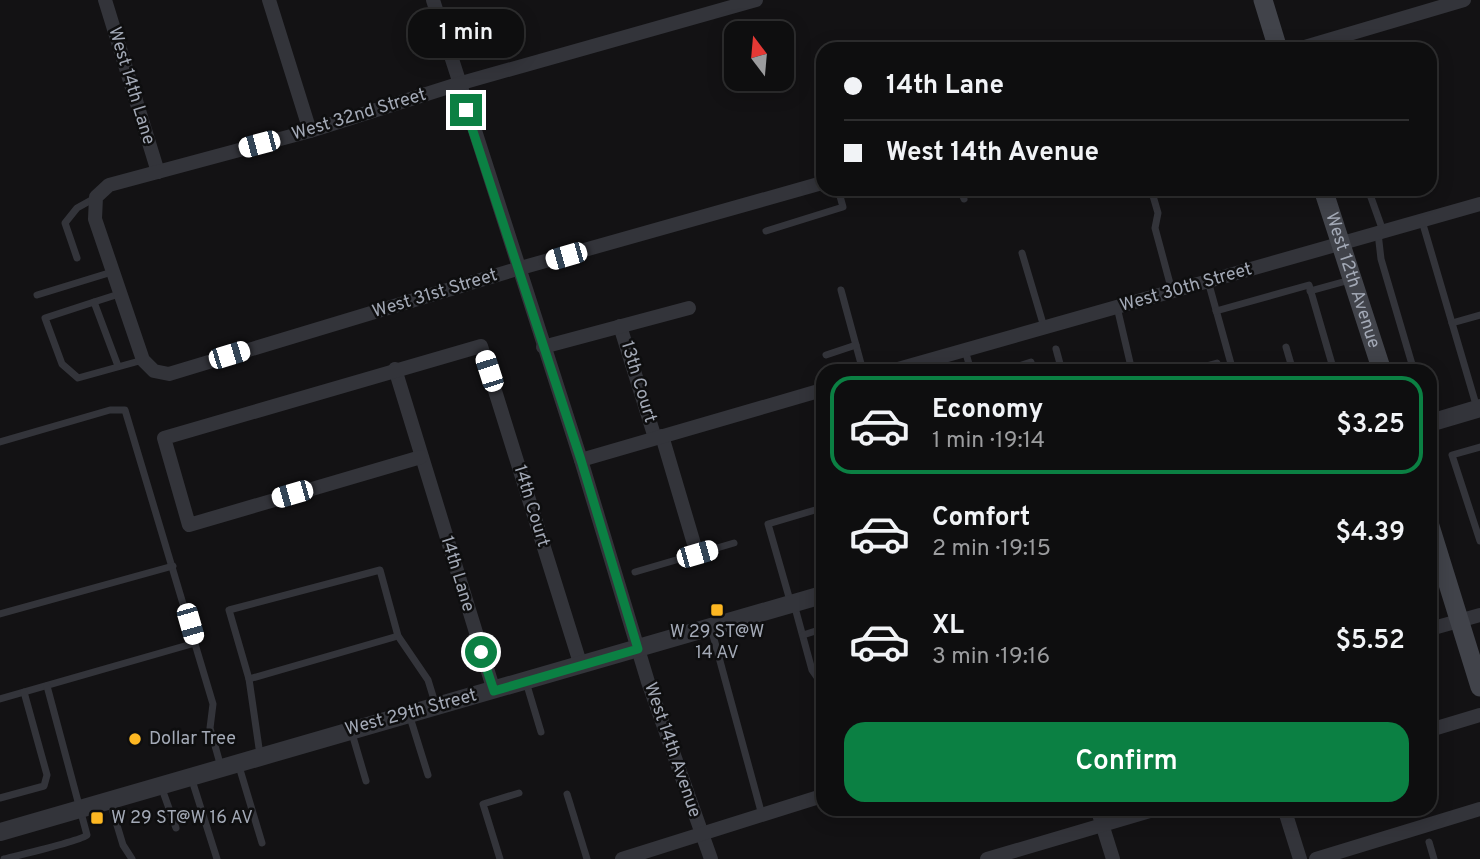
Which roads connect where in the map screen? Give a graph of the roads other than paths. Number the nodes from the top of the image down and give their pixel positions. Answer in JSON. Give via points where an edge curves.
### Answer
{"nodes":[{"id":1,"x":105,"y":0,"type":"edge"},
{"id":2,"x":269,"y":0,"type":"edge"},
{"id":3,"x":433,"y":0,"type":"edge"},
{"id":4,"x":756,"y":0,"type":"edge"},
{"id":5,"x":1263,"y":0,"type":"edge"},
{"id":6,"x":1464,"y":0,"type":"edge"},
{"id":7,"x":1276,"y":42,"type":"edge"},
{"id":8,"x":1322,"y":42,"type":"edge"},
{"id":9,"x":458,"y":84,"type":"junction"},
{"id":10,"x":310,"y":131,"type":"junction"},
{"id":11,"x":158,"y":172,"type":"junction"},
{"id":12,"x":816,"y":185,"type":"edge"},
{"id":13,"x":840,"y":196,"type":"edge"},
{"id":14,"x":963,"y":196,"type":"edge"},
{"id":15,"x":1154,"y":196,"type":"edge"},
{"id":16,"x":1325,"y":196,"type":"edge"},
{"id":17,"x":1370,"y":196,"type":"edge"},
{"id":18,"x":96,"y":197,"type":"junction"},
{"id":19,"x":964,"y":199,"type":"dead end"},
{"id":20,"x":1480,"y":204,"type":"edge"},
{"id":21,"x":1422,"y":221,"type":"junction"},
{"id":22,"x":766,"y":230,"type":"dead end"},
{"id":23,"x":1380,"y":232,"type":"junction"},
{"id":24,"x":1340,"y":244,"type":"junction"},
{"id":25,"x":1021,"y":253,"type":"dead end"},
{"id":26,"x":76,"y":258,"type":"dead end"},
{"id":27,"x":517,"y":269,"type":"junction"},
{"id":28,"x":112,"y":272,"type":"junction"},
{"id":29,"x":1353,"y":280,"type":"junction"},
{"id":30,"x":1208,"y":281,"type":"junction"},
{"id":31,"x":841,"y":290,"type":"dead end"},
{"id":32,"x":1173,"y":291,"type":"junction"},
{"id":33,"x":1311,"y":291,"type":"junction"},
{"id":34,"x":120,"y":294,"type":"junction"},
{"id":35,"x":37,"y":295,"type":"dead end"},
{"id":36,"x":94,"y":302,"type":"junction"},
{"id":37,"x":1117,"y":307,"type":"junction"},
{"id":38,"x":689,"y":308,"type":"dead end"},
{"id":39,"x":1216,"y":312,"type":"junction"},
{"id":40,"x":1480,"y":315,"type":"edge"},
{"id":41,"x":1452,"y":323,"type":"junction"},
{"id":42,"x":620,"y":326,"type":"junction"},
{"id":43,"x":1044,"y":328,"type":"junction"},
{"id":44,"x":856,"y":345,"type":"junction"},
{"id":45,"x":543,"y":347,"type":"junction"},
{"id":46,"x":1286,"y":347,"type":"dead end"},
{"id":47,"x":1056,"y":349,"type":"dead end"},
{"id":48,"x":965,"y":350,"type":"junction"},
{"id":49,"x":826,"y":355,"type":"dead end"},
{"id":50,"x":143,"y":360,"type":"junction"},
{"id":51,"x":1031,"y":362,"type":"dead end"},
{"id":52,"x":1217,"y":363,"type":"dead end"},
{"id":53,"x":861,"y":364,"type":"edge"},
{"id":54,"x":916,"y":364,"type":"edge"},
{"id":55,"x":969,"y":364,"type":"edge"},
{"id":56,"x":1025,"y":364,"type":"edge"},
{"id":57,"x":1060,"y":364,"type":"edge"},
{"id":58,"x":1130,"y":364,"type":"edge"},
{"id":59,"x":1213,"y":364,"type":"edge"},
{"id":60,"x":1231,"y":364,"type":"edge"},
{"id":61,"x":1291,"y":364,"type":"edge"},
{"id":62,"x":1332,"y":364,"type":"edge"},
{"id":63,"x":1380,"y":364,"type":"edge"},
{"id":64,"x":1412,"y":364,"type":"edge"},
{"id":65,"x":118,"y":366,"type":"junction"},
{"id":66,"x":394,"y":369,"type":"junction"},
{"id":67,"x":816,"y":392,"type":"edge"},
{"id":68,"x":1479,"y":409,"type":"edge"},
{"id":69,"x":1437,"y":421,"type":"edge"},
{"id":70,"x":658,"y":437,"type":"junction"},
{"id":71,"x":0,"y":442,"type":"edge"},
{"id":72,"x":1480,"y":447,"type":"edge"},
{"id":73,"x":421,"y":457,"type":"junction"},
{"id":74,"x":581,"y":460,"type":"junction"},
{"id":75,"x":816,"y":510,"type":"edge"},
{"id":76,"x":1480,"y":541,"type":"edge"},
{"id":77,"x":734,"y":543,"type":"dead end"},
{"id":78,"x":1437,"y":548,"type":"edge"},
{"id":79,"x":697,"y":554,"type":"junction"},
{"id":80,"x":173,"y":566,"type":"junction"},
{"id":81,"x":635,"y":572,"type":"dead end"},
{"id":82,"x":816,"y":597,"type":"edge"},
{"id":83,"x":792,"y":604,"type":"junction"},
{"id":84,"x":0,"y":614,"type":"edge"},
{"id":85,"x":1480,"y":615,"type":"edge"},
{"id":86,"x":1460,"y":621,"type":"junction"},
{"id":87,"x":1437,"y":627,"type":"edge"},
{"id":88,"x":711,"y":628,"type":"junction"},
{"id":89,"x":816,"y":631,"type":"edge"},
{"id":90,"x":803,"y":635,"type":"junction"},
{"id":91,"x":398,"y":636,"type":"junction"},
{"id":92,"x":195,"y":643,"type":"junction"},
{"id":93,"x":638,"y":649,"type":"junction"},
{"id":94,"x":581,"y":666,"type":"junction"},
{"id":95,"x":816,"y":676,"type":"edge"},
{"id":96,"x":249,"y":679,"type":"junction"},
{"id":97,"x":525,"y":682,"type":"junction"},
{"id":98,"x":47,"y":686,"type":"junction"},
{"id":99,"x":1480,"y":687,"type":"edge"},
{"id":100,"x":494,"y":691,"type":"junction"},
{"id":101,"x":24,"y":692,"type":"junction"},
{"id":102,"x":0,"y":699,"type":"edge"},
{"id":103,"x":436,"y":706,"type":"junction"},
{"id":104,"x":409,"y":714,"type":"junction"},
{"id":105,"x":1480,"y":715,"type":"edge"},
{"id":106,"x":1437,"y":728,"type":"edge"},
{"id":107,"x":351,"y":730,"type":"junction"},
{"id":108,"x":541,"y":732,"type":"dead end"},
{"id":109,"x":260,"y":756,"type":"junction"},
{"id":110,"x":230,"y":765,"type":"junction"},
{"id":111,"x":428,"y":775,"type":"dead end"},
{"id":112,"x":190,"y":777,"type":"junction"},
{"id":113,"x":366,"y":781,"type":"dead end"},
{"id":114,"x":161,"y":785,"type":"junction"},
{"id":115,"x":519,"y":793,"type":"dead end"},
{"id":116,"x":567,"y":794,"type":"dead end"},
{"id":117,"x":0,"y":798,"type":"edge"},
{"id":118,"x":816,"y":798,"type":"edge"},
{"id":119,"x":109,"y":800,"type":"junction"},
{"id":120,"x":82,"y":809,"type":"junction"},
{"id":121,"x":1480,"y":809,"type":"edge"},
{"id":122,"x":762,"y":816,"type":"junction"},
{"id":123,"x":1100,"y":816,"type":"edge"},
{"id":124,"x":1131,"y":816,"type":"edge"},
{"id":125,"x":1287,"y":816,"type":"edge"},
{"id":126,"x":1102,"y":824,"type":"junction"},
{"id":127,"x":176,"y":828,"type":"dead end"},
{"id":128,"x":0,"y":832,"type":"edge"},
{"id":129,"x":705,"y":835,"type":"junction"},
{"id":130,"x":1429,"y":842,"type":"dead end"},
{"id":131,"x":262,"y":843,"type":"dead end"},
{"id":132,"x":9,"y":858,"type":"edge"},
{"id":133,"x":132,"y":859,"type":"edge"},
{"id":134,"x":217,"y":859,"type":"edge"},
{"id":135,"x":500,"y":859,"type":"edge"},
{"id":136,"x":587,"y":859,"type":"edge"},
{"id":137,"x":621,"y":859,"type":"edge"},
{"id":138,"x":711,"y":859,"type":"edge"},
{"id":139,"x":987,"y":859,"type":"edge"},
{"id":140,"x":1113,"y":859,"type":"edge"},
{"id":141,"x":1300,"y":859,"type":"edge"},
{"id":142,"x":1316,"y":859,"type":"edge"},
{"id":143,"x":1434,"y":859,"type":"edge"}],
"edges":[{"from":1,"to":11,"type":"street","name":"West 14th Lane"},
{"from":2,"to":10,"type":"street"},
{"from":3,"to":9,"type":"street","name":"West 14th Avenue"},
{"from":4,"to":9,"type":"street","name":"West 32nd Street"},
{"from":5,"to":7,"type":"main road"},
{"from":6,"to":8,"type":"street"},
{"from":9,"to":10,"type":"street","name":"West 32nd Street"},
{"from":9,"to":27,"type":"street","name":"West 14th Avenue"},
{"from":10,"to":11,"type":"street","name":"West 32nd Street"},
{"from":11,"to":18,"type":"street","name":"West 32nd Street","via":[[109,185]]},
{"from":12,"to":27,"type":"street","name":"West 31st Street"},
{"from":13,"to":22,"type":"lane","via":[[843,207]]},
{"from":14,"to":19,"type":"lane"},
{"from":15,"to":32,"type":"lane","via":[[1158,213],[1155,228]]},
{"from":16,"to":24,"type":"main road","name":"West 12th Avenue"},
{"from":17,"to":23,"type":"lane"},
{"from":18,"to":26,"type":"lane","via":[[77,208],[65,223]]},
{"from":18,"to":28,"type":"street","via":[[95,219]]},
{"from":20,"to":21,"type":"street","name":"West 30th Street"},
{"from":21,"to":23,"type":"street","name":"West 30th Street"},
{"from":21,"to":41,"type":"lane"},
{"from":23,"to":24,"type":"street","name":"West 30th Street"},
{"from":23,"to":64,"type":"lane","via":[[1381,259]]},
{"from":24,"to":29,"type":"main road","name":"West 12th Avenue"},
{"from":24,"to":30,"type":"street","name":"West 30th Street"},
{"from":25,"to":43,"type":"lane"},
{"from":27,"to":45,"type":"street","name":"West 14th Avenue"},
{"from":27,"to":50,"type":"street","name":"West 31st Street","via":[[169,374],[154,371]]},
{"from":28,"to":34,"type":"street"},
{"from":28,"to":35,"type":"lane"},
{"from":29,"to":33,"type":"lane"},
{"from":29,"to":63,"type":"main road","name":"West 12th Avenue"},
{"from":30,"to":32,"type":"street","name":"West 30th Street"},
{"from":30,"to":39,"type":"lane"},
{"from":31,"to":44,"type":"lane"},
{"from":32,"to":37,"type":"street","name":"West 30th Street"},
{"from":33,"to":39,"type":"lane","via":[[1309,285]]},
{"from":33,"to":62,"type":"lane"},
{"from":34,"to":36,"type":"lane"},
{"from":34,"to":50,"type":"street"},
{"from":36,"to":65,"type":"lane"},
{"from":36,"to":65,"type":"lane","via":[[46,318],[61,364],[78,378]]},
{"from":37,"to":43,"type":"street","name":"West 30th Street"},
{"from":37,"to":58,"type":"lane"},
{"from":38,"to":42,"type":"street"},
{"from":39,"to":60,"type":"lane"},
{"from":40,"to":41,"type":"lane"},
{"from":41,"to":68,"type":"lane"},
{"from":42,"to":45,"type":"street"},
{"from":42,"to":70,"type":"street","name":"13th Court"},
{"from":43,"to":48,"type":"street","name":"West 30th Street"},
{"from":44,"to":49,"type":"lane"},
{"from":44,"to":53,"type":"lane"},
{"from":45,"to":74,"type":"street","name":"West 14th Avenue"},
{"from":46,"to":61,"type":"lane"},
{"from":47,"to":57,"type":"lane"},
{"from":48,"to":54,"type":"street","name":"West 30th Street"},
{"from":48,"to":55,"type":"lane"},
{"from":50,"to":65,"type":"lane"},
{"from":51,"to":56,"type":"lane"},
{"from":52,"to":59,"type":"lane"},
{"from":66,"to":73,"type":"street","name":"14th Lane"},
{"from":66,"to":73,"type":"street","via":[[164,438],[189,525]]},
{"from":66,"to":94,"type":"street","name":"14th Court","via":[[481,346]]},
{"from":67,"to":70,"type":"street"},
{"from":68,"to":69,"type":"street"},
{"from":70,"to":74,"type":"street"},
{"from":70,"to":79,"type":"street","name":"13th Court"},
{"from":71,"to":80,"type":"lane","via":[[110,410],[125,410]]},
{"from":72,"to":76,"type":"lane","via":[[1452,455]]},
{"from":73,"to":100,"type":"street","name":"14th Lane"},
{"from":74,"to":93,"type":"street","name":"West 14th Avenue"},
{"from":75,"to":83,"type":"lane","via":[[768,524]]},
{"from":77,"to":79,"type":"lane"},
{"from":78,"to":86,"type":"main road"},
{"from":79,"to":81,"type":"lane"},
{"from":80,"to":84,"type":"lane"},
{"from":80,"to":92,"type":"lane"},
{"from":82,"to":83,"type":"street","name":"West 29th Street"},
{"from":83,"to":88,"type":"street","name":"West 29th Street"},
{"from":83,"to":90,"type":"lane"},
{"from":85,"to":86,"type":"street"},
{"from":86,"to":87,"type":"street"},
{"from":86,"to":99,"type":"main road"},
{"from":88,"to":93,"type":"street","name":"West 29th Street"},
{"from":88,"to":122,"type":"lane"},
{"from":89,"to":90,"type":"lane"},
{"from":90,"to":95,"type":"lane"},
{"from":91,"to":96,"type":"lane"},
{"from":91,"to":96,"type":"lane","via":[[380,570],[229,611]]},
{"from":91,"to":103,"type":"lane","via":[[428,680]]},
{"from":92,"to":98,"type":"lane"},
{"from":92,"to":110,"type":"lane","via":[[213,704],[210,727]]},
{"from":93,"to":94,"type":"street","name":"West 29th Street"},
{"from":93,"to":129,"type":"street","name":"West 14th Avenue"},
{"from":94,"to":97,"type":"street","name":"West 29th Street"},
{"from":96,"to":109,"type":"lane"},
{"from":97,"to":100,"type":"street","name":"West 29th Street"},
{"from":97,"to":108,"type":"lane"},
{"from":98,"to":101,"type":"lane"},
{"from":98,"to":120,"type":"lane"},
{"from":100,"to":103,"type":"street","name":"West 29th Street"},
{"from":101,"to":102,"type":"lane"},
{"from":101,"to":117,"type":"lane","via":[[47,775],[44,786]]},
{"from":103,"to":104,"type":"street","name":"West 29th Street"},
{"from":104,"to":107,"type":"street","name":"West 29th Street"},
{"from":104,"to":111,"type":"lane"},
{"from":105,"to":106,"type":"street"},
{"from":107,"to":109,"type":"street","name":"West 29th Street"},
{"from":107,"to":113,"type":"lane"},
{"from":109,"to":110,"type":"street","name":"West 29th Street"},
{"from":110,"to":112,"type":"street","name":"West 29th Street"},
{"from":110,"to":131,"type":"lane"},
{"from":112,"to":114,"type":"street","name":"West 29th Street"},
{"from":112,"to":134,"type":"lane"},
{"from":114,"to":119,"type":"street","name":"West 29th Street"},
{"from":114,"to":127,"type":"lane"},
{"from":115,"to":135,"type":"lane","via":[[483,803]]},
{"from":116,"to":136,"type":"lane"},
{"from":118,"to":122,"type":"street"},
{"from":119,"to":120,"type":"street","name":"West 29th Street"},
{"from":119,"to":133,"type":"lane"},
{"from":120,"to":128,"type":"street","name":"West 29th Street"},
{"from":120,"to":132,"type":"lane","via":[[88,830],[84,839]]},
{"from":121,"to":142,"type":"street"},
{"from":122,"to":129,"type":"street"},
{"from":123,"to":126,"type":"street"},
{"from":124,"to":126,"type":"street"},
{"from":125,"to":141,"type":"street"},
{"from":126,"to":139,"type":"street"},
{"from":126,"to":140,"type":"street"},
{"from":129,"to":137,"type":"street"},
{"from":129,"to":138,"type":"street","name":"West 14th Avenue"},
{"from":130,"to":143,"type":"lane"}]}
